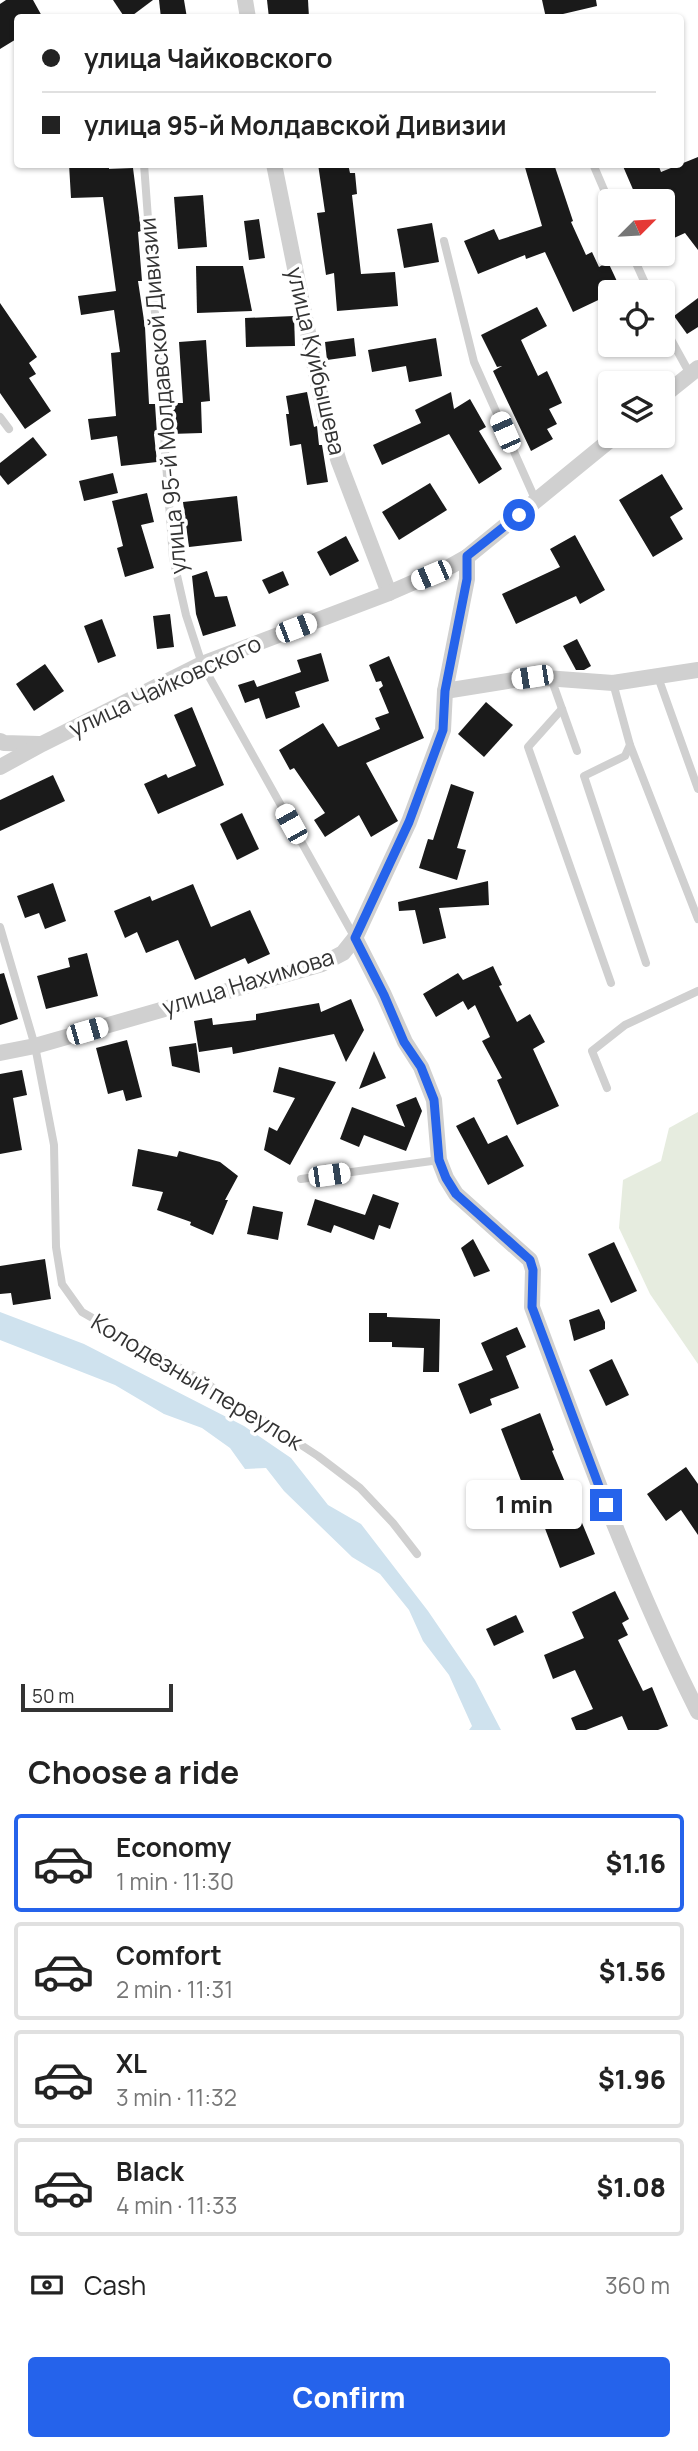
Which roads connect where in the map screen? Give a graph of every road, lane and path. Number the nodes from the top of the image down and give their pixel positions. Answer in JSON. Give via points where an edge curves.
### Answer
{"nodes":[{"id":1,"x":144,"y":168,"type":"edge"},
{"id":2,"x":275,"y":168,"type":"edge"},
{"id":3,"x":595,"y":168,"type":"edge"},
{"id":4,"x":604,"y":189,"type":"edge"},
{"id":5,"x":444,"y":241,"type":"dead end"},
{"id":6,"x":675,"y":343,"type":"edge"},
{"id":7,"x":694,"y":371,"type":"edge"},
{"id":8,"x":675,"y":386,"type":"edge"},
{"id":9,"x":0,"y":417,"type":"edge"},
{"id":10,"x":9,"y":429,"type":"dead end"},
{"id":11,"x":600,"y":448,"type":"edge"},
{"id":12,"x":536,"y":501,"type":"junction"},
{"id":13,"x":467,"y":556,"type":"junction"},
{"id":14,"x":389,"y":593,"type":"junction"},
{"id":15,"x":202,"y":664,"type":"junction"},
{"id":16,"x":698,"y":670,"type":"edge"},
{"id":17,"x":658,"y":677,"type":"junction"},
{"id":18,"x":551,"y":678,"type":"junction"},
{"id":19,"x":613,"y":683,"type":"junction"},
{"id":20,"x":445,"y":691,"type":"junction"},
{"id":21,"x":562,"y":709,"type":"junction"},
{"id":22,"x":0,"y":741,"type":"edge"},
{"id":23,"x":42,"y":744,"type":"junction"},
{"id":24,"x":630,"y":745,"type":"junction"},
{"id":25,"x":577,"y":751,"type":"dead end"},
{"id":26,"x":0,"y":767,"type":"edge"},
{"id":27,"x":698,"y":789,"type":"edge"},
{"id":28,"x":698,"y":919,"type":"edge"},
{"id":29,"x":0,"y":926,"type":"edge"},
{"id":30,"x":355,"y":938,"type":"junction"},
{"id":31,"x":646,"y":963,"type":"dead end"},
{"id":32,"x":611,"y":984,"type":"dead end"},
{"id":33,"x":698,"y":991,"type":"edge"},
{"id":34,"x":35,"y":1046,"type":"junction"},
{"id":35,"x":0,"y":1053,"type":"edge"},
{"id":36,"x":607,"y":1088,"type":"dead end"},
{"id":37,"x":439,"y":1160,"type":"junction"},
{"id":38,"x":301,"y":1179,"type":"dead end"},
{"id":39,"x":417,"y":1554,"type":"dead end"},
{"id":40,"x":698,"y":1712,"type":"edge"}],
"edges":[{"from":1,"to":15,"type":"lane","name":"улица 95-й Молдавской Дивизии","via":[[173,558]]},
{"from":2,"to":14,"type":"street","name":"улица Куйбышева","via":[[325,417]]},
{"from":3,"to":4,"type":"lane"},
{"from":5,"to":12,"type":"lane","via":[[474,362]]},
{"from":6,"to":7,"type":"lane"},
{"from":7,"to":8,"type":"street"},
{"from":9,"to":10,"type":"lane"},
{"from":11,"to":12,"type":"street","name":"улица Чайковского"},
{"from":12,"to":13,"type":"street","name":"улица Чайковского"},
{"from":13,"to":14,"type":"street","name":"улица Чайковского"},
{"from":13,"to":20,"type":"street","name":"улица Нахимова","via":[[467,579]]},
{"from":14,"to":15,"type":"street","name":"улица Чайковского"},
{"from":15,"to":23,"type":"street","name":"улица Чайковского"},
{"from":15,"to":30,"type":"lane","name":"улица 95-й Молдавской Дивизии"},
{"from":16,"to":17,"type":"street"},
{"from":17,"to":19,"type":"street"},
{"from":17,"to":27,"type":"lane"},
{"from":18,"to":19,"type":"street"},
{"from":18,"to":20,"type":"street"},
{"from":18,"to":21,"type":"lane"},
{"from":19,"to":24,"type":"lane"},
{"from":20,"to":30,"type":"street","name":"улица Нахимова","via":[[443,730],[409,822]]},
{"from":21,"to":25,"type":"lane"},
{"from":21,"to":32,"type":"lane","via":[[528,747]]},
{"from":22,"to":23,"type":"street"},
{"from":23,"to":26,"type":"street","name":"улица Чайковского"},
{"from":24,"to":28,"type":"lane"},
{"from":24,"to":31,"type":"lane","via":[[625,755],[584,776]]},
{"from":29,"to":34,"type":"lane","name":"Колодезный переулок"},
{"from":30,"to":34,"type":"street","name":"улица Нахимова","via":[[343,953],[322,964]]},
{"from":30,"to":37,"type":"street","name":"улица 95-й Молдавской Дивизии","via":[[430,1089]]},
{"from":33,"to":36,"type":"lane","via":[[625,1025],[592,1051]]},
{"from":34,"to":35,"type":"street","name":"улица Нахимова"},
{"from":34,"to":39,"type":"lane","name":"Колодезный переулок","via":[[54,1145],[62,1284],[82,1312],[206,1383],[318,1456],[360,1488]]},
{"from":37,"to":38,"type":"lane"},
{"from":37,"to":40,"type":"street","name":"улица 95-й Молдавской Дивизии","via":[[456,1194],[530,1260],[532,1307],[616,1530],[663,1643]]}]}
